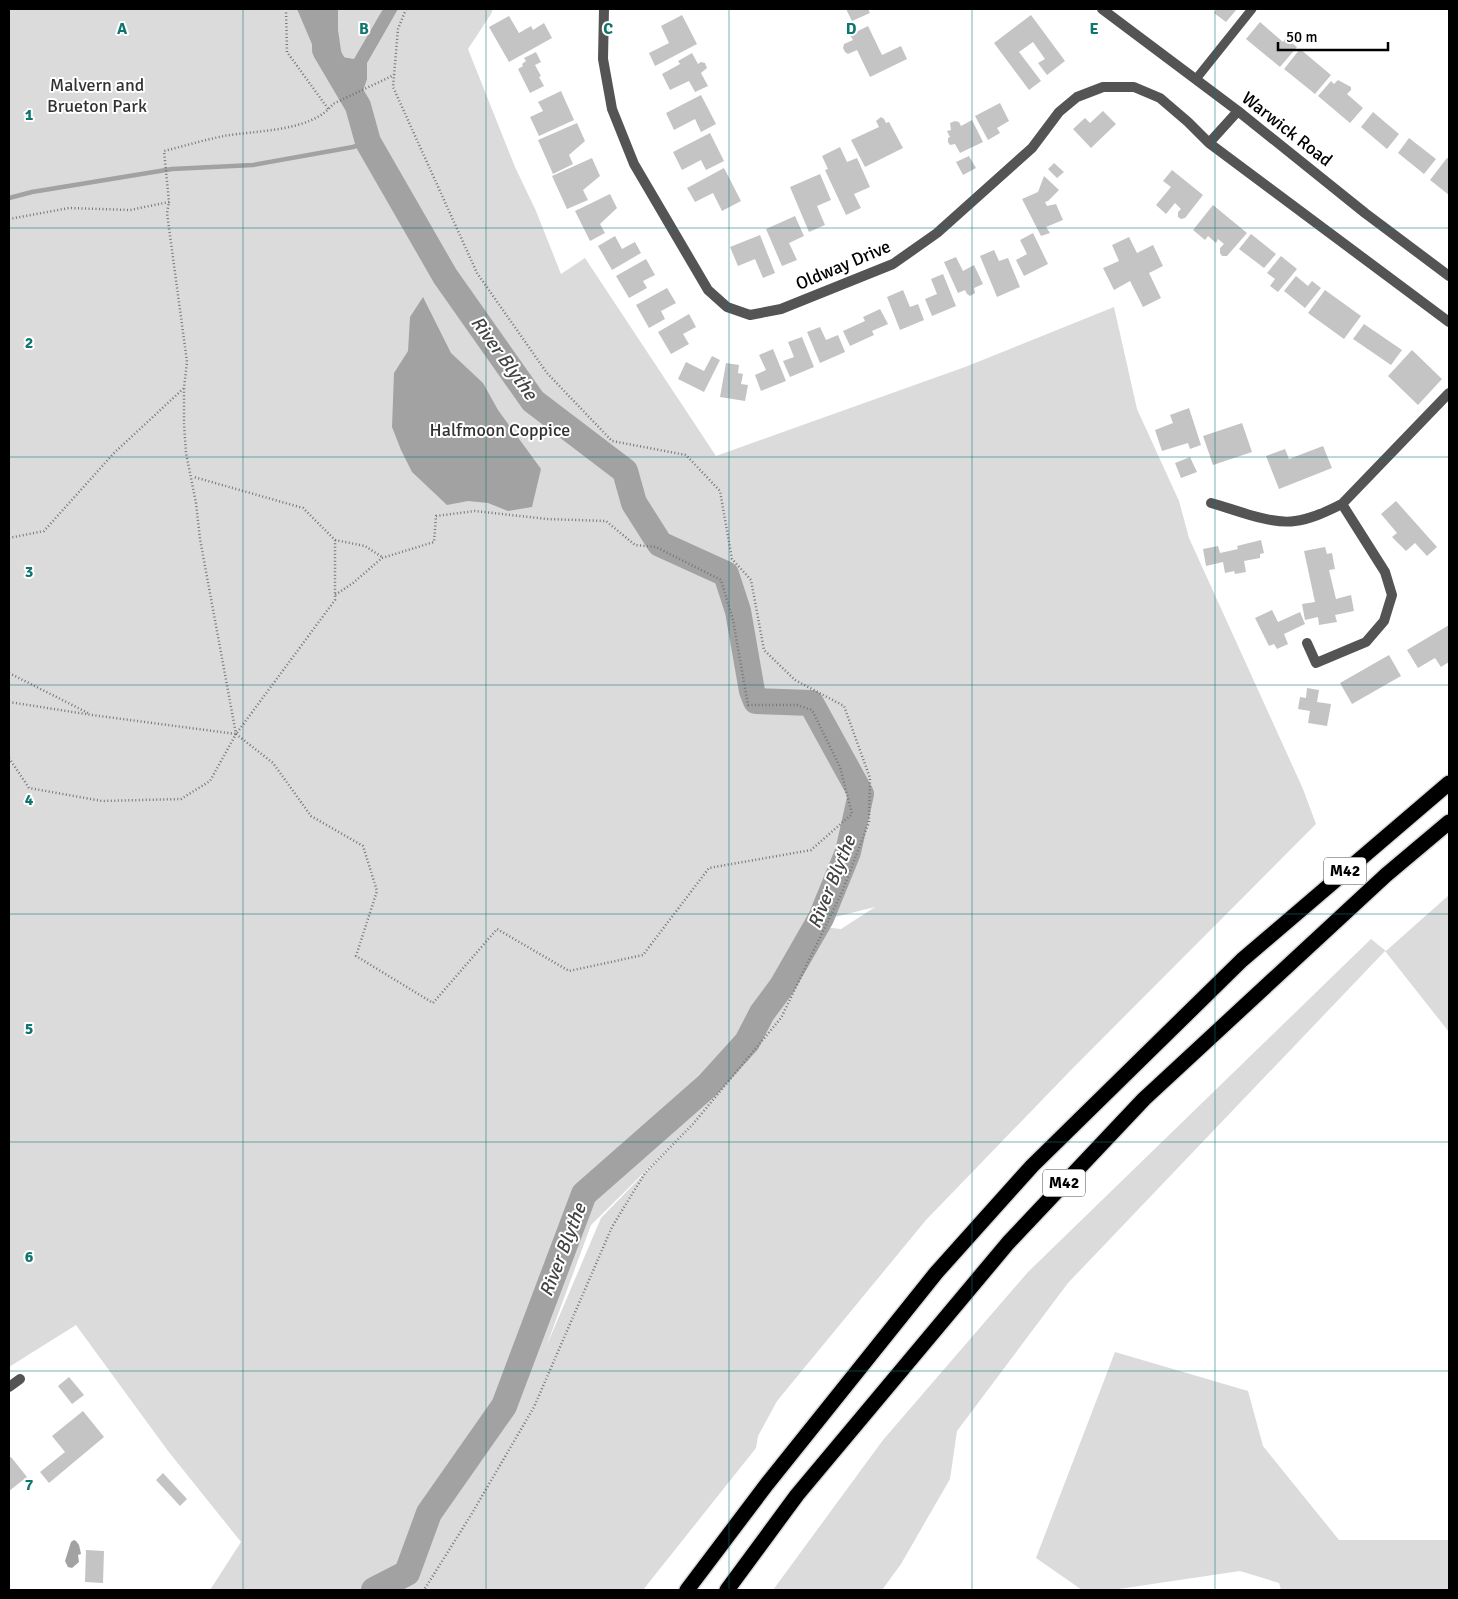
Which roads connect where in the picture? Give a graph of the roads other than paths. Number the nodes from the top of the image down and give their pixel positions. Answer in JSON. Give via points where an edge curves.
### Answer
{"nodes":[{"id":1,"x":604,"y":9,"type":"edge"},
{"id":2,"x":1102,"y":9,"type":"edge"},
{"id":3,"x":1252,"y":9,"type":"edge"},
{"id":4,"x":1196,"y":79,"type":"junction"},
{"id":5,"x":1238,"y":111,"type":"junction"},
{"id":6,"x":1209,"y":143,"type":"junction"},
{"id":7,"x":1449,"y":276,"type":"edge"},
{"id":8,"x":1449,"y":322,"type":"edge"},
{"id":9,"x":1449,"y":393,"type":"edge"},
{"id":10,"x":1211,"y":502,"type":"dead end"},
{"id":11,"x":1342,"y":504,"type":"junction"},
{"id":12,"x":1306,"y":643,"type":"dead end"},
{"id":13,"x":1449,"y":783,"type":"edge"},
{"id":14,"x":1449,"y":822,"type":"edge"},
{"id":15,"x":20,"y":1379,"type":"dead end"},
{"id":16,"x":9,"y":1387,"type":"edge"},
{"id":17,"x":687,"y":1590,"type":"edge"},
{"id":18,"x":727,"y":1590,"type":"edge"}],
"edges":[{"from":1,"to":6,"type":"street","name":"Oldway Drive","via":[[604,59],[612,109],[634,164],[708,290],[727,307],[750,315],[781,309],[893,264],[937,234],[1032,148],[1059,112],[1078,97],[1103,87],[1134,87],[1160,98]]},
{"from":2,"to":4,"type":"street","name":"Warwick Road"},
{"from":3,"to":4,"type":"lane"},
{"from":4,"to":5,"type":"street","name":"Warwick Road"},
{"from":5,"to":6,"type":"street"},
{"from":5,"to":7,"type":"street","name":"Warwick Road"},
{"from":6,"to":8,"type":"street"},
{"from":9,"to":11,"type":"street"},
{"from":10,"to":11,"type":"street","via":[[1274,521],[1294,522],[1318,516]]},
{"from":11,"to":12,"type":"street","via":[[1385,572],[1392,595],[1384,622],[1366,642],[1316,663]]},
{"from":13,"to":17,"type":"highway","number":"M42","via":[[1242,960],[1032,1166],[936,1273],[767,1484]]},
{"from":14,"to":18,"type":"highway","number":"M42","via":[[1386,874],[1144,1099],[1008,1243],[797,1495]]},
{"from":15,"to":16,"type":"street"}]}
